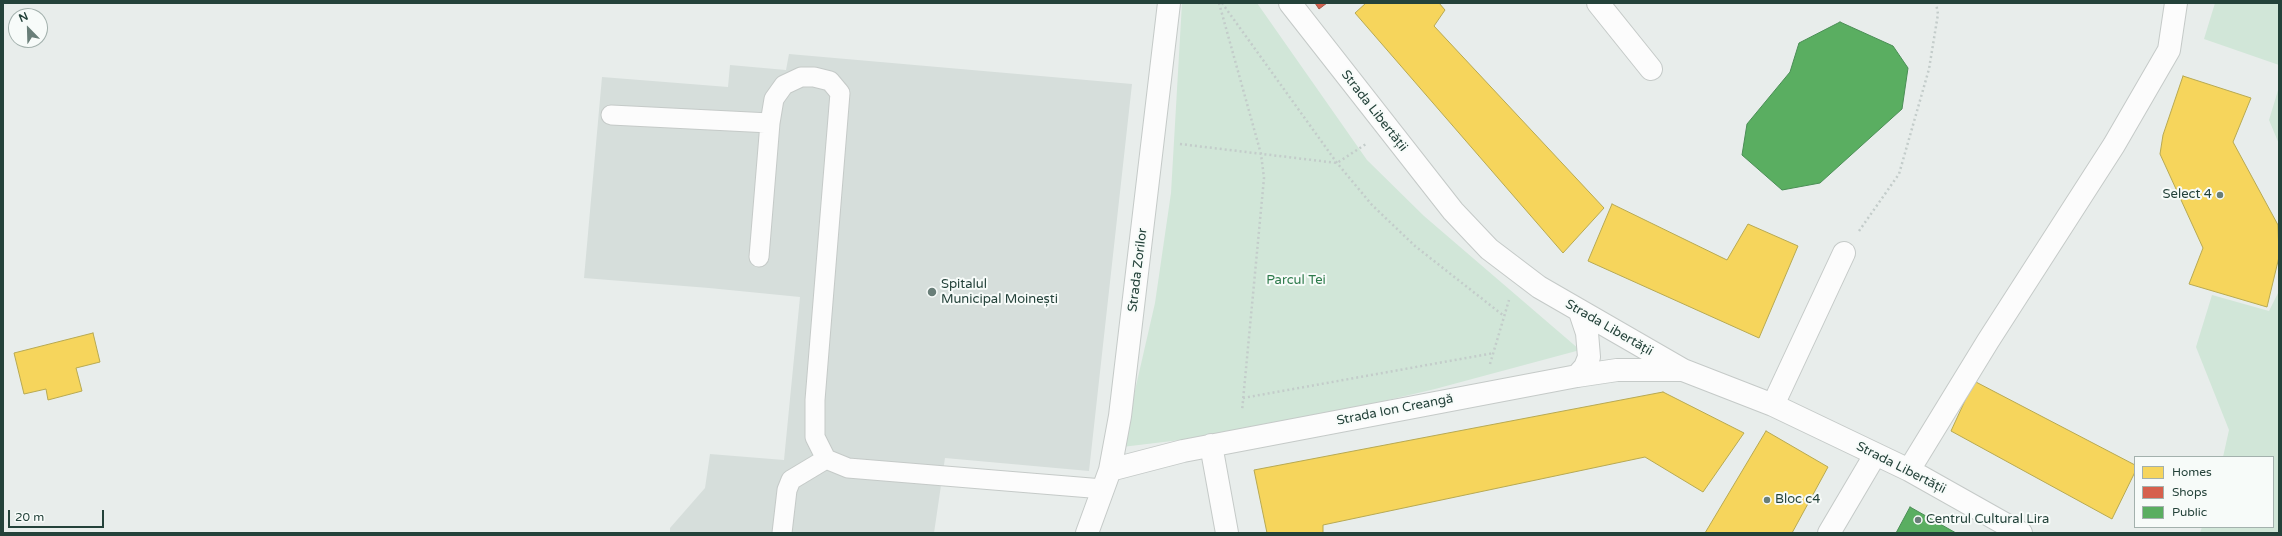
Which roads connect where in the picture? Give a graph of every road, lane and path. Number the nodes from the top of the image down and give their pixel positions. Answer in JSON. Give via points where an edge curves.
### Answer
{"nodes":[{"id":1,"x":1169,"y":3,"type":"edge"},
{"id":2,"x":1219,"y":3,"type":"edge"},
{"id":3,"x":1222,"y":3,"type":"edge"},
{"id":4,"x":1290,"y":3,"type":"edge"},
{"id":5,"x":1598,"y":3,"type":"edge"},
{"id":6,"x":1936,"y":3,"type":"edge"},
{"id":7,"x":2176,"y":3,"type":"edge"},
{"id":8,"x":1651,"y":69,"type":"dead end"},
{"id":9,"x":611,"y":115,"type":"dead end"},
{"id":10,"x":770,"y":123,"type":"junction"},
{"id":11,"x":1388,"y":129,"type":"junction"},
{"id":12,"x":1153,"y":141,"type":"junction"},
{"id":13,"x":1261,"y":154,"type":"junction"},
{"id":14,"x":1337,"y":163,"type":"junction"},
{"id":15,"x":1844,"y":253,"type":"joint"},
{"id":16,"x":759,"y":257,"type":"dead end"},
{"id":17,"x":1518,"y":271,"type":"junction"},
{"id":18,"x":1580,"y":312,"type":"junction"},
{"id":19,"x":1504,"y":316,"type":"junction"},
{"id":20,"x":1494,"y":353,"type":"junction"},
{"id":21,"x":1683,"y":370,"type":"junction"},
{"id":22,"x":1577,"y":376,"type":"junction"},
{"id":23,"x":1481,"y":394,"type":"junction"},
{"id":24,"x":1243,"y":398,"type":"junction"},
{"id":25,"x":1772,"y":405,"type":"junction"},
{"id":26,"x":1239,"y":440,"type":"junction"},
{"id":27,"x":1211,"y":445,"type":"junction"},
{"id":28,"x":1875,"y":454,"type":"junction"},
{"id":29,"x":826,"y":459,"type":"junction"},
{"id":30,"x":1909,"y":470,"type":"junction"},
{"id":31,"x":1106,"y":480,"type":"junction"},
{"id":32,"x":782,"y":533,"type":"edge"},
{"id":33,"x":1087,"y":533,"type":"edge"},
{"id":34,"x":1227,"y":533,"type":"edge"},
{"id":35,"x":1829,"y":533,"type":"edge"},
{"id":36,"x":2021,"y":533,"type":"edge"}],
"edges":[{"from":1,"to":12,"type":"street","name":"Strada Zorilor"},
{"from":2,"to":13,"type":"path"},
{"from":3,"to":14,"type":"path"},
{"from":4,"to":11,"type":"street","name":"Strada Libertății"},
{"from":5,"to":8,"type":"street"},
{"from":6,"to":15,"type":"path","via":[[1938,14],[1929,69],[1899,174]]},
{"from":7,"to":30,"type":"street","via":[[2169,50],[2114,145],[1988,341]]},
{"from":9,"to":10,"type":"lane"},
{"from":10,"to":16,"type":"lane"},
{"from":10,"to":29,"type":"lane","via":[[774,99],[784,85],[800,76],[830,82],[840,93],[815,400],[815,437]]},
{"from":11,"to":14,"type":"path"},
{"from":11,"to":17,"type":"street","name":"Strada Libertății","via":[[1453,211],[1489,249]]},
{"from":12,"to":13,"type":"path"},
{"from":12,"to":31,"type":"street","name":"Strada Zorilor","via":[[1120,416]]},
{"from":13,"to":14,"type":"path"},
{"from":13,"to":24,"type":"path","via":[[1264,178],[1263,203]]},
{"from":14,"to":19,"type":"path","via":[[1372,205],[1415,246]]},
{"from":15,"to":25,"type":"street"},
{"from":17,"to":18,"type":"street","name":"Strada Libertății","via":[[1539,288]]},
{"from":17,"to":19,"type":"path"},
{"from":18,"to":21,"type":"street","name":"Strada Libertății"},
{"from":18,"to":22,"type":"street","via":[[1587,333],[1590,358]]},
{"from":19,"to":20,"type":"path"},
{"from":20,"to":23,"type":"path"},
{"from":20,"to":24,"type":"path"},
{"from":21,"to":22,"type":"street","name":"Strada Ion Creangă","via":[[1617,370]]},
{"from":21,"to":25,"type":"street","name":"Strada Libertății"},
{"from":22,"to":23,"type":"street","name":"Strada Ion Creangă"},
{"from":23,"to":26,"type":"street","name":"Strada Ion Creangă"},
{"from":24,"to":26,"type":"path"},
{"from":25,"to":28,"type":"street","name":"Strada Libertății"},
{"from":26,"to":27,"type":"street","name":"Strada Ion Creangă"},
{"from":27,"to":31,"type":"street","name":"Strada Ion Creangă","via":[[1144,460]]},
{"from":27,"to":34,"type":"street"},
{"from":28,"to":30,"type":"street","name":"Strada Libertății"},
{"from":28,"to":35,"type":"street"},
{"from":29,"to":31,"type":"lane","via":[[848,468]]},
{"from":29,"to":32,"type":"lane","via":[[791,480],[787,490]]},
{"from":30,"to":36,"type":"street","name":"Strada Libertății"},
{"from":31,"to":33,"type":"street","name":"Strada Zorilor"}]}
